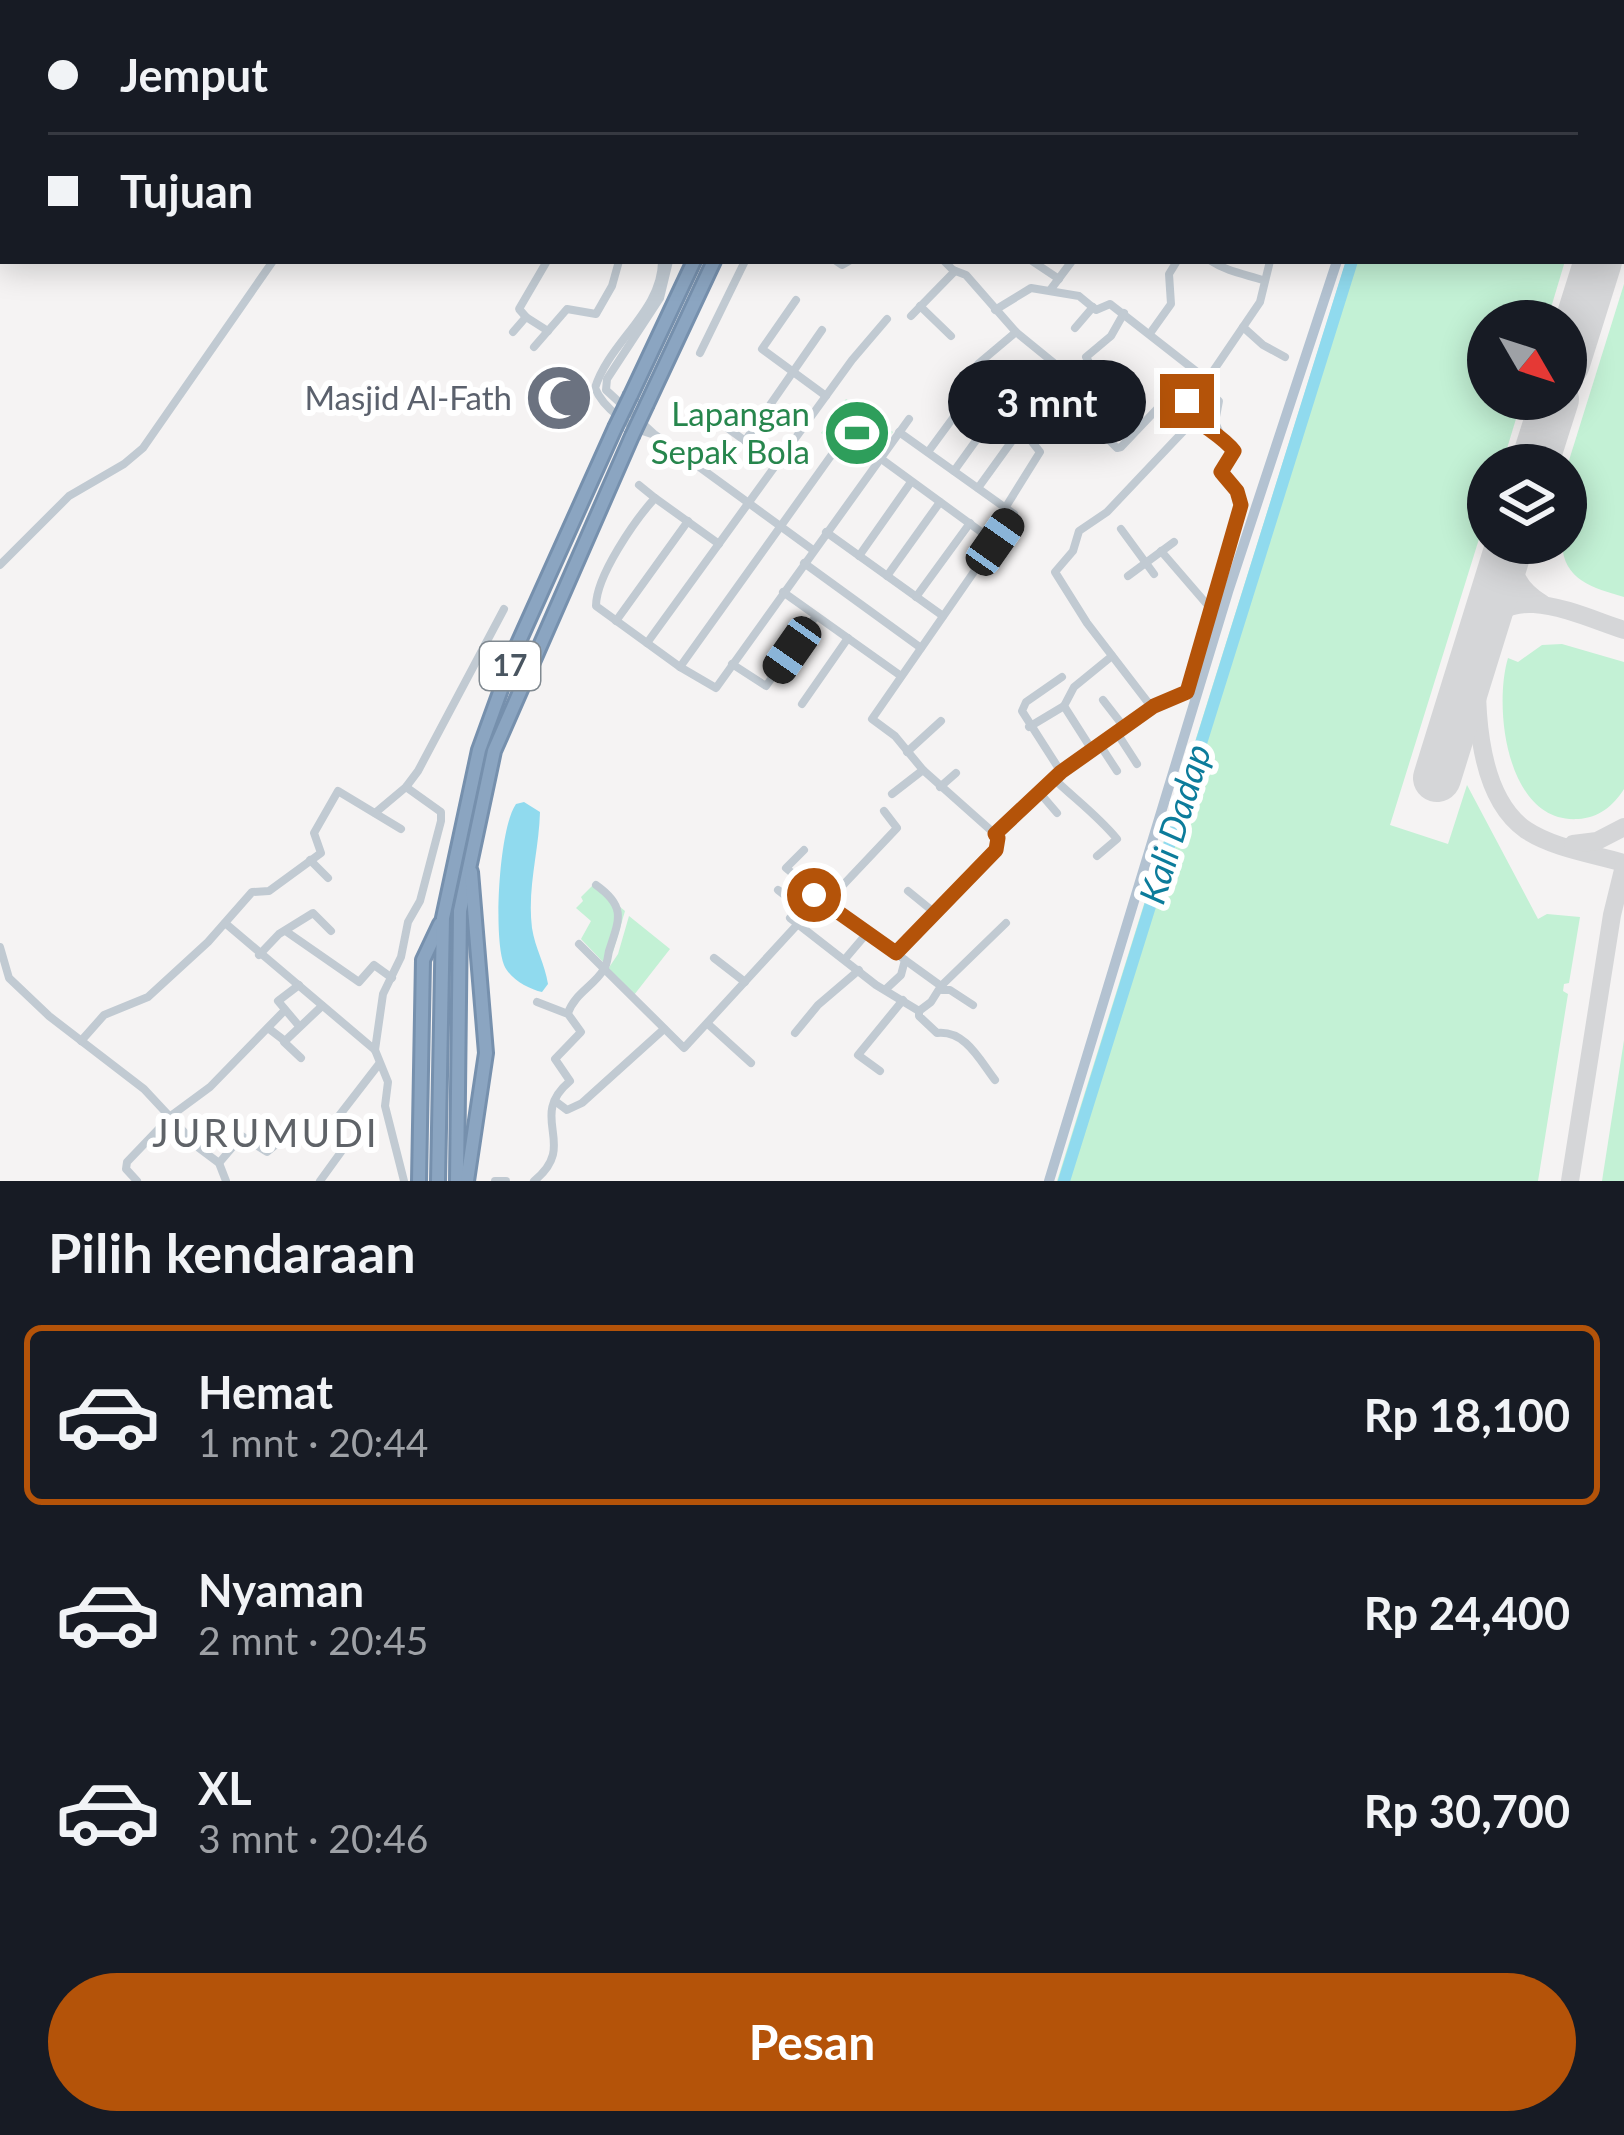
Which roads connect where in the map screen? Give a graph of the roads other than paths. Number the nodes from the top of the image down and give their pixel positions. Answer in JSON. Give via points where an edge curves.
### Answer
{"nodes":[{"id":1,"x":271,"y":264,"type":"edge"},
{"id":2,"x":545,"y":264,"type":"edge"},
{"id":3,"x":618,"y":264,"type":"edge"},
{"id":4,"x":664,"y":264,"type":"edge"},
{"id":5,"x":693,"y":264,"type":"edge"},
{"id":6,"x":713,"y":264,"type":"edge"},
{"id":7,"x":744,"y":264,"type":"edge"},
{"id":8,"x":947,"y":264,"type":"edge"},
{"id":9,"x":1036,"y":264,"type":"edge"},
{"id":10,"x":1070,"y":264,"type":"edge"},
{"id":11,"x":1175,"y":264,"type":"edge"},
{"id":12,"x":1216,"y":264,"type":"edge"},
{"id":13,"x":1269,"y":264,"type":"edge"},
{"id":14,"x":1336,"y":264,"type":"edge"},
{"id":15,"x":955,"y":271,"type":"junction"},
{"id":16,"x":1059,"y":279,"type":"junction"},
{"id":17,"x":1263,"y":280,"type":"junction"},
{"id":18,"x":1051,"y":289,"type":"junction"},
{"id":19,"x":796,"y":300,"type":"dead end"},
{"id":20,"x":920,"y":306,"type":"junction"},
{"id":21,"x":1093,"y":307,"type":"junction"},
{"id":22,"x":995,"y":310,"type":"junction"},
{"id":23,"x":1124,"y":314,"type":"junction"},
{"id":24,"x":911,"y":316,"type":"dead end"},
{"id":25,"x":526,"y":317,"type":"junction"},
{"id":26,"x":887,"y":320,"type":"dead end"},
{"id":27,"x":1243,"y":327,"type":"junction"},
{"id":28,"x":1075,"y":328,"type":"dead end"},
{"id":29,"x":822,"y":330,"type":"dead end"},
{"id":30,"x":548,"y":331,"type":"junction"},
{"id":31,"x":512,"y":332,"type":"dead end"},
{"id":32,"x":1016,"y":332,"type":"junction"},
{"id":33,"x":1151,"y":332,"type":"junction"},
{"id":34,"x":951,"y":336,"type":"dead end"},
{"id":35,"x":535,"y":347,"type":"dead end"},
{"id":36,"x":700,"y":353,"type":"dead end"},
{"id":37,"x":1286,"y":357,"type":"dead end"},
{"id":38,"x":978,"y":364,"type":"dead end"},
{"id":39,"x":792,"y":373,"type":"junction"},
{"id":40,"x":1204,"y":383,"type":"junction"},
{"id":41,"x":1081,"y":385,"type":"junction"},
{"id":42,"x":826,"y":396,"type":"junction"},
{"id":43,"x":1193,"y":399,"type":"junction"},
{"id":44,"x":1003,"y":403,"type":"junction"},
{"id":45,"x":1055,"y":408,"type":"junction"},
{"id":46,"x":909,"y":418,"type":"dead end"},
{"id":47,"x":1195,"y":419,"type":"junction"},
{"id":48,"x":1067,"y":423,"type":"dead end"},
{"id":49,"x":1027,"y":425,"type":"junction"},
{"id":50,"x":726,"y":427,"type":"dead end"},
{"id":51,"x":1100,"y":431,"type":"dead end"},
{"id":52,"x":899,"y":432,"type":"junction"},
{"id":53,"x":1220,"y":433,"type":"junction"},
{"id":54,"x":745,"y":441,"type":"junction"},
{"id":55,"x":928,"y":452,"type":"junction"},
{"id":56,"x":832,"y":454,"type":"dead end"},
{"id":57,"x":880,"y":458,"type":"junction"},
{"id":58,"x":777,"y":464,"type":"junction"},
{"id":59,"x":954,"y":471,"type":"junction"},
{"id":60,"x":911,"y":482,"type":"junction"},
{"id":61,"x":639,"y":485,"type":"dead end"},
{"id":62,"x":978,"y":488,"type":"junction"},
{"id":63,"x":655,"y":498,"type":"junction"},
{"id":64,"x":748,"y":502,"type":"junction"},
{"id":65,"x":940,"y":502,"type":"junction"},
{"id":66,"x":1007,"y":505,"type":"junction"},
{"id":67,"x":688,"y":520,"type":"junction"},
{"id":68,"x":970,"y":524,"type":"junction"},
{"id":69,"x":780,"y":526,"type":"junction"},
{"id":70,"x":1121,"y":529,"type":"dead end"},
{"id":71,"x":826,"y":532,"type":"junction"},
{"id":72,"x":995,"y":542,"type":"junction"},
{"id":73,"x":1174,"y":542,"type":"dead end"},
{"id":74,"x":718,"y":544,"type":"junction"},
{"id":75,"x":813,"y":550,"type":"junction"},
{"id":76,"x":1161,"y":551,"type":"junction"},
{"id":77,"x":859,"y":556,"type":"junction"},
{"id":78,"x":1146,"y":562,"type":"junction"},
{"id":79,"x":804,"y":563,"type":"junction"},
{"id":80,"x":0,"y":565,"type":"edge"},
{"id":81,"x":1154,"y":574,"type":"dead end"},
{"id":82,"x":887,"y":576,"type":"junction"},
{"id":83,"x":1128,"y":576,"type":"dead end"},
{"id":84,"x":783,"y":592,"type":"junction"},
{"id":85,"x":916,"y":597,"type":"junction"},
{"id":86,"x":504,"y":609,"type":"dead end"},
{"id":87,"x":1212,"y":610,"type":"junction"},
{"id":88,"x":816,"y":616,"type":"junction"},
{"id":89,"x":943,"y":616,"type":"junction"},
{"id":90,"x":616,"y":621,"type":"junction"},
{"id":91,"x":848,"y":638,"type":"junction"},
{"id":92,"x":647,"y":643,"type":"junction"},
{"id":93,"x":921,"y":648,"type":"junction"},
{"id":94,"x":1112,"y":656,"type":"junction"},
{"id":95,"x":732,"y":664,"type":"junction"},
{"id":96,"x":680,"y":667,"type":"junction"},
{"id":97,"x":901,"y":676,"type":"junction"},
{"id":98,"x":1062,"y":677,"type":"dead end"},
{"id":99,"x":1103,"y":700,"type":"dead end"},
{"id":100,"x":802,"y":704,"type":"dead end"},
{"id":101,"x":1064,"y":706,"type":"junction"},
{"id":102,"x":1154,"y":706,"type":"junction"},
{"id":103,"x":941,"y":721,"type":"dead end"},
{"id":104,"x":1029,"y":727,"type":"junction"},
{"id":105,"x":1120,"y":730,"type":"junction"},
{"id":106,"x":1096,"y":748,"type":"junction"},
{"id":107,"x":907,"y":752,"type":"junction"},
{"id":108,"x":1137,"y":764,"type":"dead end"},
{"id":109,"x":923,"y":770,"type":"junction"},
{"id":110,"x":1117,"y":771,"type":"dead end"},
{"id":111,"x":956,"y":773,"type":"dead end"},
{"id":112,"x":1057,"y":775,"type":"junction"},
{"id":113,"x":406,"y":787,"type":"junction"},
{"id":114,"x":940,"y":787,"type":"junction"},
{"id":115,"x":1039,"y":792,"type":"junction"},
{"id":116,"x":892,"y":794,"type":"dead end"},
{"id":117,"x":884,"y":811,"type":"dead end"},
{"id":118,"x":375,"y":812,"type":"junction"},
{"id":119,"x":1057,"y":813,"type":"dead end"},
{"id":120,"x":401,"y":829,"type":"dead end"},
{"id":121,"x":995,"y":834,"type":"junction"},
{"id":122,"x":804,"y":850,"type":"dead end"},
{"id":123,"x":1097,"y":856,"type":"dead end"},
{"id":124,"x":310,"y":860,"type":"junction"},
{"id":125,"x":470,"y":863,"type":"junction"},
{"id":126,"x":328,"y":878,"type":"dead end"},
{"id":127,"x":596,"y":884,"type":"dead end"},
{"id":128,"x":778,"y":890,"type":"dead end"},
{"id":129,"x":908,"y":891,"type":"dead end"},
{"id":130,"x":816,"y":893,"type":"junction"},
{"id":131,"x":827,"y":902,"type":"junction"},
{"id":132,"x":800,"y":907,"type":"junction"},
{"id":133,"x":934,"y":913,"type":"junction"},
{"id":134,"x":443,"y":918,"type":"junction"},
{"id":135,"x":226,"y":923,"type":"junction"},
{"id":136,"x":1006,"y":923,"type":"dead end"},
{"id":137,"x":796,"y":926,"type":"junction"},
{"id":138,"x":287,"y":932,"type":"junction"},
{"id":139,"x":331,"y":932,"type":"dead end"},
{"id":140,"x":868,"y":932,"type":"junction"},
{"id":141,"x":579,"y":944,"type":"dead end"},
{"id":142,"x":0,"y":946,"type":"edge"},
{"id":143,"x":896,"y":953,"type":"junction"},
{"id":144,"x":259,"y":955,"type":"junction"},
{"id":145,"x":714,"y":958,"type":"dead end"},
{"id":146,"x":845,"y":958,"type":"junction"},
{"id":147,"x":905,"y":960,"type":"junction"},
{"id":148,"x":605,"y":968,"type":"junction"},
{"id":149,"x":859,"y":970,"type":"junction"},
{"id":150,"x":392,"y":978,"type":"junction"},
{"id":151,"x":745,"y":982,"type":"junction"},
{"id":152,"x":299,"y":985,"type":"junction"},
{"id":153,"x":942,"y":988,"type":"junction"},
{"id":154,"x":886,"y":989,"type":"junction"},
{"id":155,"x":903,"y":1000,"type":"junction"},
{"id":156,"x":537,"y":1002,"type":"dead end"},
{"id":157,"x":973,"y":1005,"type":"dead end"},
{"id":158,"x":322,"y":1006,"type":"junction"},
{"id":159,"x":284,"y":1011,"type":"junction"},
{"id":160,"x":919,"y":1011,"type":"junction"},
{"id":161,"x":568,"y":1014,"type":"junction"},
{"id":162,"x":707,"y":1024,"type":"junction"},
{"id":163,"x":299,"y":1026,"type":"junction"},
{"id":164,"x":268,"y":1028,"type":"junction"},
{"id":165,"x":664,"y":1029,"type":"junction"},
{"id":166,"x":795,"y":1033,"type":"dead end"},
{"id":167,"x":81,"y":1041,"type":"junction"},
{"id":168,"x":283,"y":1041,"type":"junction"},
{"id":169,"x":375,"y":1050,"type":"junction"},
{"id":170,"x":302,"y":1058,"type":"dead end"},
{"id":171,"x":752,"y":1063,"type":"dead end"},
{"id":172,"x":379,"y":1064,"type":"junction"},
{"id":173,"x":880,"y":1071,"type":"dead end"},
{"id":174,"x":995,"y":1080,"type":"dead end"},
{"id":175,"x":555,"y":1101,"type":"junction"},
{"id":176,"x":172,"y":1115,"type":"junction"},
{"id":177,"x":304,"y":1121,"type":"dead end"},
{"id":178,"x":220,"y":1163,"type":"junction"},
{"id":179,"x":137,"y":1181,"type":"edge"},
{"id":180,"x":226,"y":1181,"type":"edge"},
{"id":181,"x":320,"y":1181,"type":"edge"},
{"id":182,"x":404,"y":1181,"type":"edge"},
{"id":183,"x":419,"y":1181,"type":"edge"},
{"id":184,"x":438,"y":1181,"type":"edge"},
{"id":185,"x":457,"y":1181,"type":"edge"},
{"id":186,"x":467,"y":1181,"type":"edge"},
{"id":187,"x":495,"y":1181,"type":"edge"},
{"id":188,"x":506,"y":1181,"type":"edge"},
{"id":189,"x":534,"y":1181,"type":"edge"},
{"id":190,"x":1049,"y":1181,"type":"edge"}],
"edges":[{"from":1,"to":80,"type":"street","via":[[142,448],[69,496]]},
{"from":2,"to":25,"type":"street","via":[[519,309]]},
{"from":3,"to":30,"type":"street","via":[[596,314],[567,309]]},
{"from":4,"to":64,"type":"street","via":[[595,388],[603,403]]},
{"from":5,"to":134,"type":"highway","number":"17","bridge":true,"via":[[516,648],[479,750]]},
{"from":6,"to":125,"type":"highway","number":"17","bridge":true,"via":[[494,751]]},
{"from":7,"to":36,"type":"street"},
{"from":8,"to":15,"type":"street"},
{"from":9,"to":16,"type":"street"},
{"from":10,"to":16,"type":"street"},
{"from":11,"to":33,"type":"street","via":[[1172,304]]},
{"from":12,"to":17,"type":"street"},
{"from":13,"to":17,"type":"street"},
{"from":14,"to":190,"type":"main road"},
{"from":15,"to":20,"type":"street"},
{"from":15,"to":22,"type":"street"},
{"from":16,"to":18,"type":"street"},
{"from":17,"to":27,"type":"street"},
{"from":18,"to":21,"type":"street"},
{"from":18,"to":22,"type":"street","via":[[1030,288]]},
{"from":19,"to":39,"type":"street","via":[[762,349]]},
{"from":20,"to":24,"type":"street"},
{"from":20,"to":34,"type":"street"},
{"from":21,"to":23,"type":"street","via":[[1110,304]]},
{"from":21,"to":28,"type":"street"},
{"from":22,"to":32,"type":"street"},
{"from":23,"to":33,"type":"street"},
{"from":23,"to":41,"type":"street","via":[[1087,357]]},
{"from":25,"to":30,"type":"street"},
{"from":25,"to":31,"type":"street"},
{"from":26,"to":42,"type":"street"},
{"from":27,"to":37,"type":"street"},
{"from":27,"to":40,"type":"street"},
{"from":29,"to":39,"type":"street"},
{"from":30,"to":35,"type":"street"},
{"from":32,"to":38,"type":"street"},
{"from":32,"to":41,"type":"street"},
{"from":33,"to":40,"type":"street"},
{"from":39,"to":42,"type":"street"},
{"from":39,"to":54,"type":"street"},
{"from":40,"to":43,"type":"street"},
{"from":40,"to":53,"type":"street","via":[[1219,401]]},
{"from":41,"to":45,"type":"street"},
{"from":42,"to":58,"type":"street"},
{"from":43,"to":47,"type":"street","via":[[1187,412]]},
{"from":43,"to":51,"type":"street","via":[[1168,412],[1158,408],[1121,447]]},
{"from":44,"to":49,"type":"street"},
{"from":44,"to":55,"type":"street","via":[[977,384]]},
{"from":44,"to":59,"type":"street"},
{"from":45,"to":48,"type":"street"},
{"from":45,"to":49,"type":"street"},
{"from":46,"to":52,"type":"street"},
{"from":47,"to":53,"type":"street"},
{"from":47,"to":94,"type":"street","via":[[1075,536],[1054,572]]},
{"from":49,"to":62,"type":"street"},
{"from":49,"to":66,"type":"street","via":[[1040,456]]},
{"from":50,"to":54,"type":"street"},
{"from":52,"to":55,"type":"street"},
{"from":52,"to":57,"type":"street"},
{"from":53,"to":87,"type":"street","via":[[1234,451],[1221,472],[1241,505]]},
{"from":54,"to":58,"type":"street"},
{"from":55,"to":59,"type":"street"},
{"from":56,"to":69,"type":"street"},
{"from":57,"to":60,"type":"street"},
{"from":57,"to":71,"type":"street"},
{"from":58,"to":64,"type":"street"},
{"from":59,"to":62,"type":"street"},
{"from":60,"to":65,"type":"street"},
{"from":60,"to":77,"type":"street"},
{"from":61,"to":63,"type":"street"},
{"from":62,"to":66,"type":"street"},
{"from":63,"to":67,"type":"street"},
{"from":63,"to":90,"type":"street","via":[[595,597]]},
{"from":64,"to":69,"type":"street"},
{"from":64,"to":74,"type":"street"},
{"from":65,"to":68,"type":"street"},
{"from":65,"to":82,"type":"street"},
{"from":66,"to":72,"type":"street","via":[[1014,514]]},
{"from":67,"to":74,"type":"street"},
{"from":67,"to":90,"type":"street"},
{"from":68,"to":72,"type":"street"},
{"from":68,"to":85,"type":"street"},
{"from":69,"to":75,"type":"street"},
{"from":69,"to":96,"type":"street"},
{"from":70,"to":78,"type":"street"},
{"from":71,"to":75,"type":"street"},
{"from":71,"to":77,"type":"street"},
{"from":72,"to":89,"type":"street"},
{"from":73,"to":76,"type":"street"},
{"from":74,"to":92,"type":"street"},
{"from":75,"to":79,"type":"street"},
{"from":76,"to":78,"type":"street"},
{"from":76,"to":87,"type":"street"},
{"from":77,"to":82,"type":"street"},
{"from":78,"to":81,"type":"street"},
{"from":78,"to":83,"type":"street"},
{"from":79,"to":84,"type":"street"},
{"from":79,"to":93,"type":"street"},
{"from":82,"to":85,"type":"street"},
{"from":84,"to":88,"type":"street"},
{"from":84,"to":95,"type":"street"},
{"from":85,"to":89,"type":"street"},
{"from":86,"to":113,"type":"street"},
{"from":87,"to":102,"type":"street","via":[[1187,692]]},
{"from":88,"to":91,"type":"street"},
{"from":88,"to":95,"type":"street","via":[[766,686]]},
{"from":89,"to":93,"type":"street"},
{"from":90,"to":92,"type":"street"},
{"from":91,"to":97,"type":"street"},
{"from":91,"to":100,"type":"street"},
{"from":92,"to":96,"type":"street"},
{"from":93,"to":97,"type":"street"},
{"from":94,"to":101,"type":"street"},
{"from":94,"to":102,"type":"street"},
{"from":95,"to":96,"type":"street","via":[[714,689]]},
{"from":97,"to":107,"type":"street","via":[[872,719]]},
{"from":98,"to":104,"type":"street","via":[[1023,706]]},
{"from":99,"to":105,"type":"street"},
{"from":101,"to":104,"type":"street"},
{"from":101,"to":106,"type":"street"},
{"from":102,"to":105,"type":"street"},
{"from":103,"to":107,"type":"street"},
{"from":104,"to":112,"type":"street"},
{"from":105,"to":106,"type":"street"},
{"from":105,"to":108,"type":"street"},
{"from":106,"to":110,"type":"street"},
{"from":106,"to":112,"type":"street"},
{"from":107,"to":109,"type":"street"},
{"from":109,"to":114,"type":"street"},
{"from":109,"to":116,"type":"street"},
{"from":111,"to":114,"type":"street"},
{"from":112,"to":115,"type":"street"},
{"from":112,"to":123,"type":"street","via":[[1117,839]]},
{"from":113,"to":118,"type":"street"},
{"from":113,"to":150,"type":"street","via":[[434,805],[441,821]]},
{"from":114,"to":121,"type":"street"},
{"from":115,"to":119,"type":"street"},
{"from":115,"to":121,"type":"street"},
{"from":117,"to":131,"type":"street","via":[[898,828]]},
{"from":118,"to":120,"type":"street"},
{"from":118,"to":124,"type":"street","via":[[338,790],[314,832],[322,853]]},
{"from":121,"to":133,"type":"street","via":[[996,850]]},
{"from":122,"to":130,"type":"street","via":[[786,868]]},
{"from":124,"to":126,"type":"street"},
{"from":124,"to":135,"type":"street","via":[[269,891],[252,892]]},
{"from":125,"to":185,"type":"highway","number":"17","via":[[460,911]]},
{"from":125,"to":186,"type":"highway","via":[[486,1053]]},
{"from":127,"to":148,"type":"street","via":[[620,921]]},
{"from":128,"to":132,"type":"street"},
{"from":129,"to":133,"type":"street"},
{"from":130,"to":131,"type":"street"},
{"from":130,"to":132,"type":"street"},
{"from":131,"to":140,"type":"street"},
{"from":132,"to":137,"type":"street","via":[[790,918]]},
{"from":133,"to":143,"type":"street"},
{"from":134,"to":183,"type":"highway","via":[[424,960]]},
{"from":134,"to":184,"type":"highway","number":"17"},
{"from":135,"to":144,"type":"street"},
{"from":135,"to":167,"type":"street","via":[[148,997],[104,1015]]},
{"from":136,"to":153,"type":"street"},
{"from":137,"to":146,"type":"street"},
{"from":137,"to":151,"type":"street"},
{"from":138,"to":139,"type":"street","via":[[313,913]]},
{"from":138,"to":144,"type":"street"},
{"from":138,"to":150,"type":"street","via":[[358,982],[374,965]]},
{"from":140,"to":143,"type":"street"},
{"from":140,"to":146,"type":"street"},
{"from":141,"to":148,"type":"street"},
{"from":142,"to":167,"type":"street","via":[[9,978]]},
{"from":143,"to":147,"type":"street"},
{"from":144,"to":152,"type":"street"},
{"from":145,"to":151,"type":"street"},
{"from":146,"to":149,"type":"street"},
{"from":147,"to":153,"type":"street"},
{"from":147,"to":154,"type":"street"},
{"from":148,"to":161,"type":"street"},
{"from":148,"to":165,"type":"street"},
{"from":149,"to":154,"type":"street"},
{"from":149,"to":166,"type":"street"},
{"from":150,"to":169,"type":"street"},
{"from":151,"to":162,"type":"street"},
{"from":152,"to":158,"type":"street"},
{"from":152,"to":159,"type":"street","via":[[280,998]]},
{"from":153,"to":157,"type":"street"},
{"from":153,"to":160,"type":"street"},
{"from":154,"to":155,"type":"street"},
{"from":155,"to":160,"type":"street"},
{"from":155,"to":173,"type":"street","via":[[858,1055]]},
{"from":156,"to":161,"type":"street"},
{"from":158,"to":163,"type":"street"},
{"from":158,"to":169,"type":"street"},
{"from":159,"to":163,"type":"street"},
{"from":159,"to":164,"type":"street"},
{"from":160,"to":174,"type":"street","via":[[937,1033],[966,1042]]},
{"from":161,"to":175,"type":"street","via":[[581,1032],[555,1060],[570,1081]]},
{"from":162,"to":165,"type":"street","via":[[684,1048]]},
{"from":162,"to":171,"type":"street"},
{"from":163,"to":168,"type":"street"},
{"from":164,"to":168,"type":"street"},
{"from":164,"to":176,"type":"street"},
{"from":165,"to":175,"type":"street","via":[[582,1102],[567,1110]]},
{"from":167,"to":176,"type":"street"},
{"from":168,"to":170,"type":"street"},
{"from":169,"to":172,"type":"street"},
{"from":172,"to":181,"type":"street","via":[[328,1130],[341,1152]]},
{"from":172,"to":182,"type":"street"},
{"from":175,"to":189,"type":"street","via":[[552,1166]]},
{"from":176,"to":178,"type":"street"},
{"from":176,"to":179,"type":"street","via":[[127,1162]]},
{"from":177,"to":178,"type":"street","via":[[267,1152],[242,1136]]},
{"from":178,"to":180,"type":"street"},
{"from":187,"to":188,"type":"street"}]}
